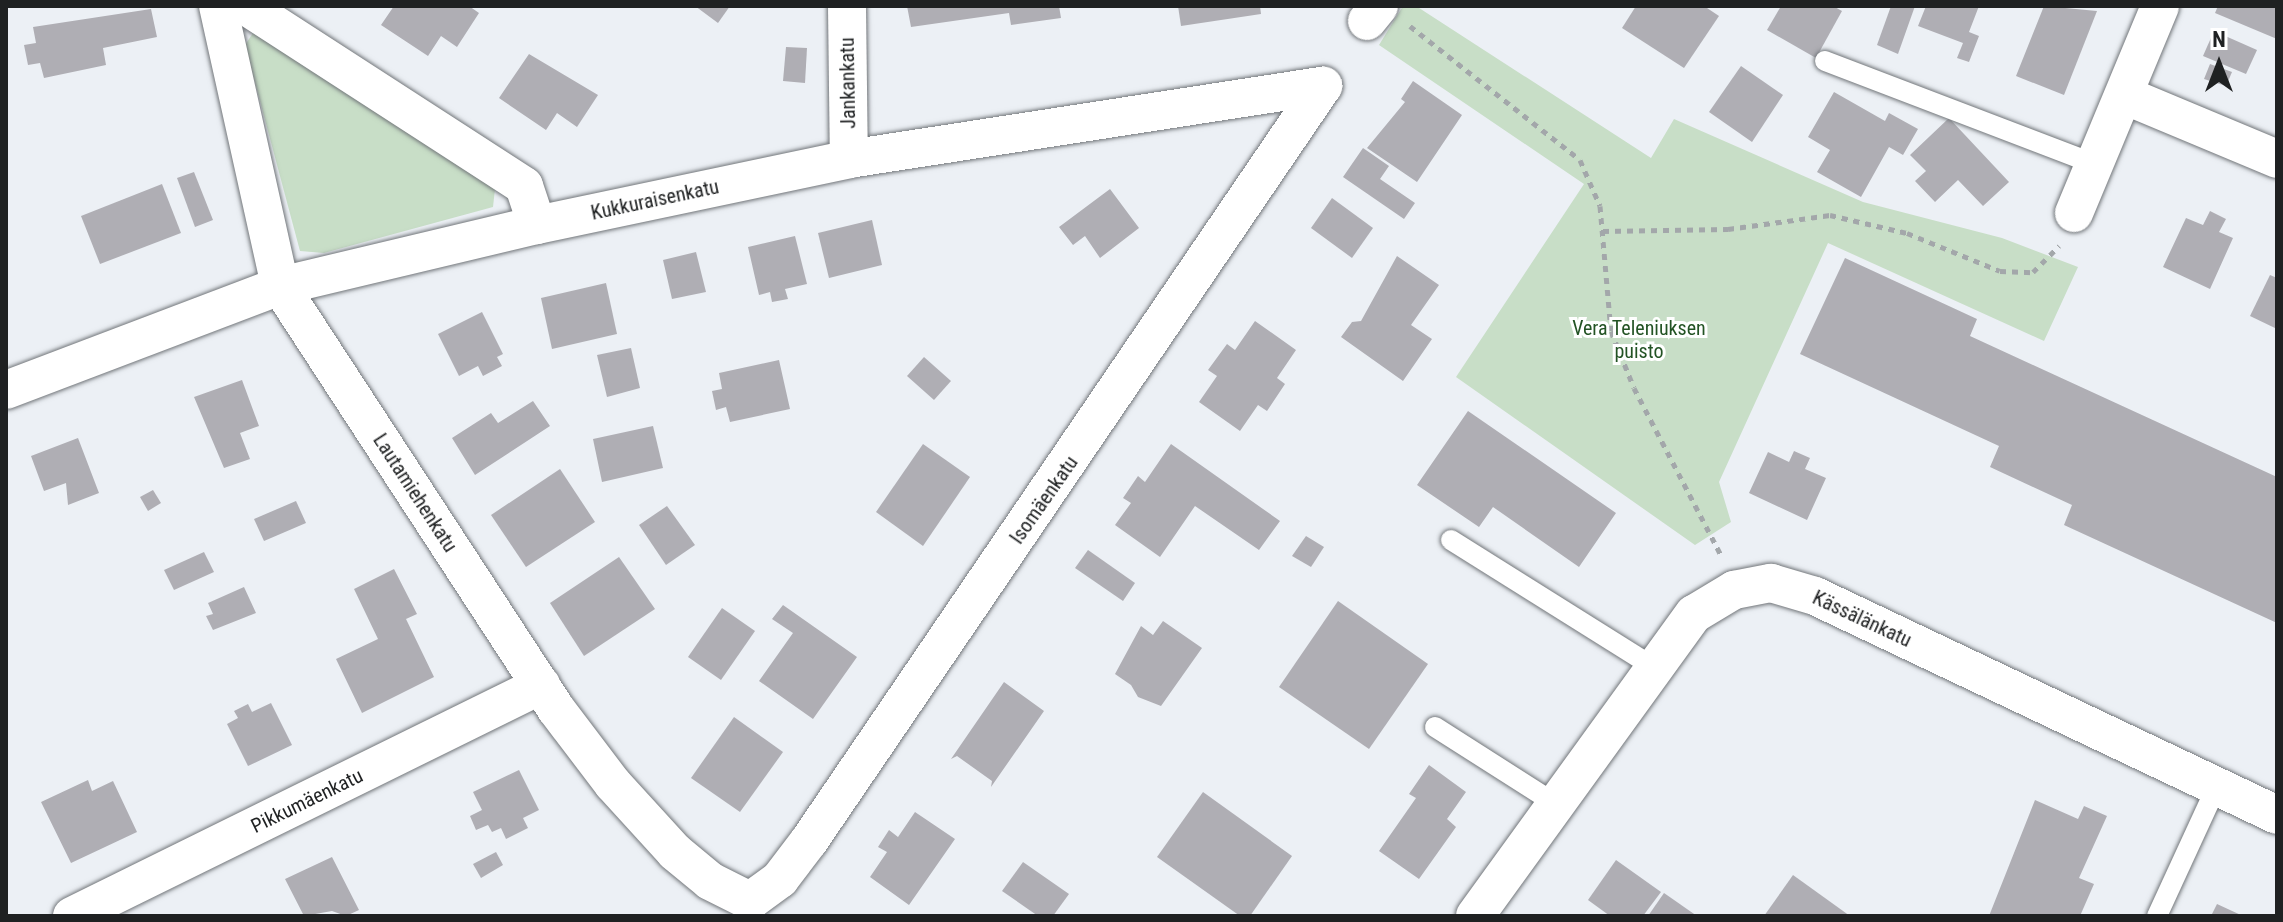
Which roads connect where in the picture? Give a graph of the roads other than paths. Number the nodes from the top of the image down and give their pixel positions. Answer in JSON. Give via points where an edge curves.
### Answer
{"nodes":[{"id":1,"x":218,"y":6,"type":"edge"},
{"id":2,"x":246,"y":6,"type":"edge"},
{"id":3,"x":847,"y":6,"type":"edge"},
{"id":4,"x":2160,"y":6,"type":"edge"},
{"id":5,"x":1825,"y":61,"type":"dead end"},
{"id":6,"x":1323,"y":86,"type":"joint"},
{"id":7,"x":2124,"y":95,"type":"junction"},
{"id":8,"x":849,"y":159,"type":"junction"},
{"id":9,"x":2277,"y":159,"type":"edge"},
{"id":10,"x":2095,"y":164,"type":"junction"},
{"id":11,"x":2074,"y":213,"type":"road end"},
{"id":12,"x":537,"y":225,"type":"junction"},
{"id":13,"x":280,"y":286,"type":"junction"},
{"id":14,"x":6,"y":390,"type":"edge"},
{"id":15,"x":1451,"y":540,"type":"dead end"},
{"id":16,"x":1655,"y":668,"type":"junction"},
{"id":17,"x":541,"y":685,"type":"junction"},
{"id":18,"x":1435,"y":727,"type":"dead end"},
{"id":19,"x":2216,"y":788,"type":"junction"},
{"id":20,"x":1556,"y":804,"type":"junction"},
{"id":21,"x":2277,"y":815,"type":"edge"},
{"id":22,"x":750,"y":901,"type":"joint"},
{"id":23,"x":72,"y":916,"type":"edge"},
{"id":24,"x":1475,"y":916,"type":"edge"},
{"id":25,"x":2157,"y":916,"type":"edge"}],
"edges":[{"from":1,"to":13,"type":"street","name":"Lautamiehenkatu"},
{"from":2,"to":12,"type":"street","via":[[524,186]]},
{"from":3,"to":8,"type":"street","name":"Jankankatu"},
{"from":4,"to":7,"type":"street"},
{"from":5,"to":10,"type":"lane"},
{"from":6,"to":8,"type":"street","name":"Kukkuraisenkatu"},
{"from":6,"to":22,"type":"street","name":"Isomäenkatu","via":[[809,841],[780,879]]},
{"from":7,"to":9,"type":"street"},
{"from":7,"to":10,"type":"street"},
{"from":8,"to":12,"type":"street","name":"Kukkuraisenkatu"},
{"from":10,"to":11,"type":"street"},
{"from":12,"to":13,"type":"street","name":"Kukkuraisenkatu"},
{"from":13,"to":14,"type":"street","name":"Kukkuraisenkatu"},
{"from":13,"to":17,"type":"street","name":"Lautamiehenkatu"},
{"from":15,"to":16,"type":"lane"},
{"from":16,"to":19,"type":"street","name":"Kässälänkatu","via":[[1694,614],[1734,590],[1771,583],[1815,596]]},
{"from":16,"to":20,"type":"street","name":"Kässälänkatu"},
{"from":17,"to":22,"type":"street","name":"Lautamiehenkatu","via":[[613,784],[675,852],[710,881]]},
{"from":17,"to":23,"type":"street","name":"Pikkumäenkatu"},
{"from":18,"to":20,"type":"lane"},
{"from":19,"to":21,"type":"street","name":"Kässälänkatu"},
{"from":19,"to":25,"type":"lane"},
{"from":20,"to":24,"type":"street","name":"Kässälänkatu"}]}
